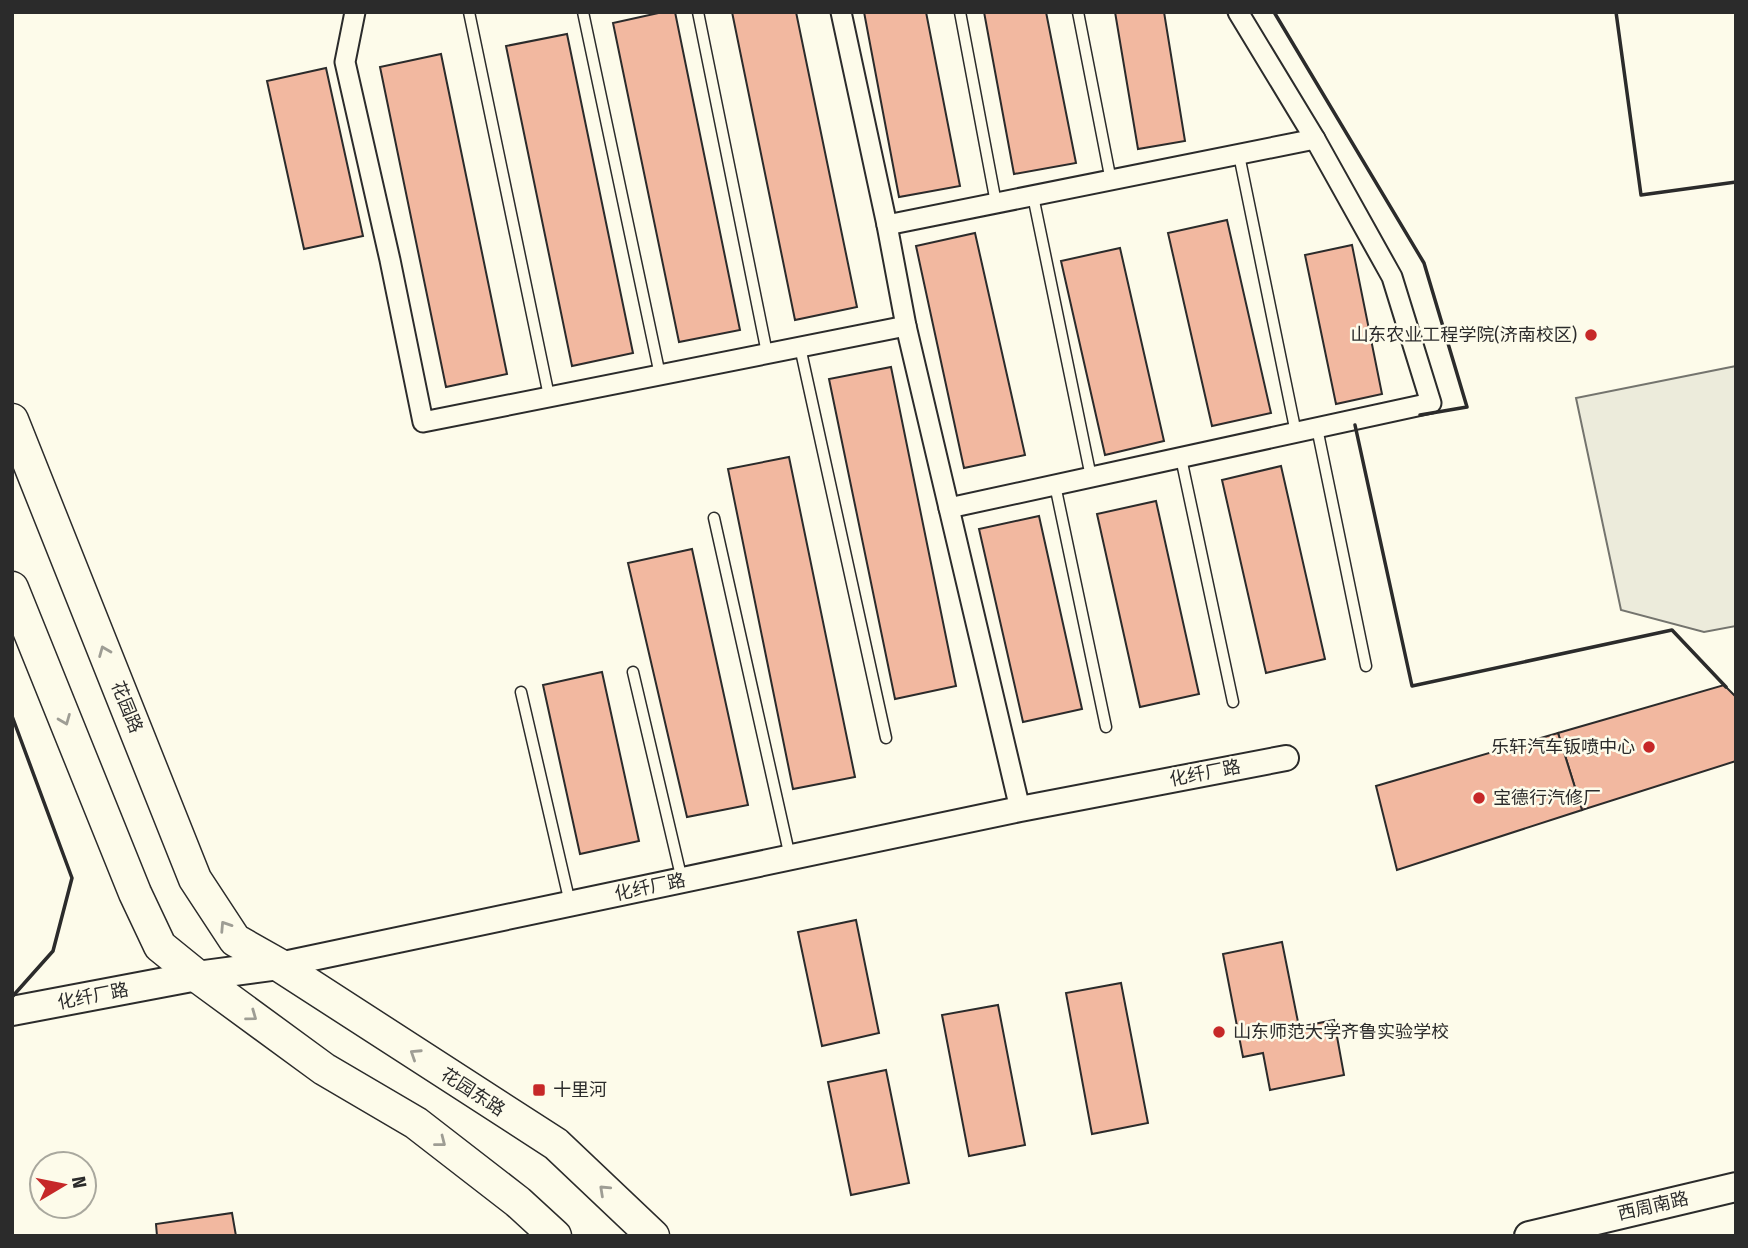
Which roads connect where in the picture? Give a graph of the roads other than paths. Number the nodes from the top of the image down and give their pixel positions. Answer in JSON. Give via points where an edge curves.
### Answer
{"nodes":[{"id":1,"x":355,"y":12,"type":"edge"},
{"id":2,"x":469,"y":12,"type":"edge"},
{"id":3,"x":583,"y":12,"type":"edge"},
{"id":4,"x":698,"y":12,"type":"edge"},
{"id":5,"x":841,"y":12,"type":"edge"},
{"id":6,"x":960,"y":12,"type":"edge"},
{"id":7,"x":1078,"y":12,"type":"edge"},
{"id":8,"x":1238,"y":12,"type":"edge"},
{"id":9,"x":1315,"y":139,"type":"junction"},
{"id":10,"x":1239,"y":155,"type":"junction"},
{"id":11,"x":1111,"y":181,"type":"junction"},
{"id":12,"x":1033,"y":196,"type":"junction"},
{"id":13,"x":996,"y":203,"type":"junction"},
{"id":14,"x":887,"y":225,"type":"junction"},
{"id":15,"x":906,"y":326,"type":"junction"},
{"id":16,"x":800,"y":347,"type":"junction"},
{"id":17,"x":767,"y":353,"type":"junction"},
{"id":18,"x":660,"y":375,"type":"junction"},
{"id":19,"x":550,"y":396,"type":"junction"},
{"id":20,"x":12,"y":420,"type":"edge"},
{"id":21,"x":1317,"y":428,"type":"junction"},
{"id":22,"x":1296,"y":433,"type":"junction"},
{"id":23,"x":1181,"y":458,"type":"junction"},
{"id":24,"x":1091,"y":477,"type":"junction"},
{"id":25,"x":1055,"y":485,"type":"junction"},
{"id":26,"x":948,"y":508,"type":"junction"},
{"id":27,"x":714,"y":518,"type":"dead end"},
{"id":28,"x":12,"y":588,"type":"edge"},
{"id":29,"x":1366,"y":666,"type":"dead end"},
{"id":30,"x":633,"y":672,"type":"dead end"},
{"id":31,"x":521,"y":692,"type":"dead end"},
{"id":32,"x":1233,"y":702,"type":"dead end"},
{"id":33,"x":1106,"y":727,"type":"dead end"},
{"id":34,"x":886,"y":738,"type":"dead end"},
{"id":35,"x":1286,"y":758,"type":"dead end"},
{"id":36,"x":1020,"y":809,"type":"junction"},
{"id":37,"x":790,"y":858,"type":"junction"},
{"id":38,"x":682,"y":880,"type":"junction"},
{"id":39,"x":570,"y":904,"type":"junction"},
{"id":40,"x":279,"y":965,"type":"junction"},
{"id":41,"x":197,"y":976,"type":"junction"},
{"id":42,"x":12,"y":1011,"type":"edge"},
{"id":43,"x":1736,"y":1187,"type":"edge"},
{"id":44,"x":555,"y":1236,"type":"edge"},
{"id":45,"x":653,"y":1236,"type":"edge"},
{"id":46,"x":1529,"y":1236,"type":"edge"}],
"edges":[{"from":1,"to":19,"type":"street","via":[[345,62],[423,422]]},
{"from":2,"to":19,"type":"lane"},
{"from":3,"to":18,"type":"lane"},
{"from":4,"to":17,"type":"lane"},
{"from":5,"to":14,"type":"street"},
{"from":6,"to":13,"type":"lane"},
{"from":7,"to":11,"type":"lane"},
{"from":8,"to":9,"type":"street"},
{"from":9,"to":10,"type":"street"},
{"from":9,"to":21,"type":"street","via":[[1392,277],[1431,403]]},
{"from":10,"to":11,"type":"street"},
{"from":10,"to":22,"type":"lane"},
{"from":11,"to":12,"type":"street"},
{"from":12,"to":13,"type":"street"},
{"from":12,"to":24,"type":"lane"},
{"from":13,"to":14,"type":"street"},
{"from":14,"to":15,"type":"street"},
{"from":15,"to":16,"type":"street"},
{"from":15,"to":26,"type":"street"},
{"from":16,"to":17,"type":"street"},
{"from":16,"to":34,"type":"lane"},
{"from":17,"to":18,"type":"street"},
{"from":18,"to":19,"type":"street"},
{"from":40,"to":20,"type":"main road","name":"花园路","one_way":true,"via":[[235,940],[195,879]]},
{"from":21,"to":22,"type":"street"},
{"from":21,"to":29,"type":"lane"},
{"from":22,"to":23,"type":"street"},
{"from":23,"to":24,"type":"street"},
{"from":23,"to":32,"type":"lane"},
{"from":24,"to":25,"type":"street"},
{"from":25,"to":26,"type":"street"},
{"from":25,"to":33,"type":"lane"},
{"from":26,"to":36,"type":"street"},
{"from":27,"to":37,"type":"lane"},
{"from":28,"to":41,"type":"main road","one_way":true,"via":[[160,946]]},
{"from":30,"to":38,"type":"lane"},
{"from":31,"to":39,"type":"lane"},
{"from":35,"to":36,"type":"street","name":"化纤厂路"},
{"from":36,"to":37,"type":"street","name":"化纤厂路"},
{"from":37,"to":38,"type":"street","name":"化纤厂路"},
{"from":38,"to":39,"type":"street","name":"化纤厂路"},
{"from":39,"to":40,"type":"street","name":"化纤厂路"},
{"from":40,"to":41,"type":"main road","name":"化纤厂路"},
{"from":45,"to":40,"type":"main road","name":"花园东路","one_way":true,"via":[[555,1144]]},
{"from":41,"to":42,"type":"main road","name":"化纤厂路"},
{"from":41,"to":44,"type":"main road","one_way":true,"via":[[324,1069],[415,1122]]},
{"from":43,"to":46,"type":"main road","name":"西周南路"}]}
